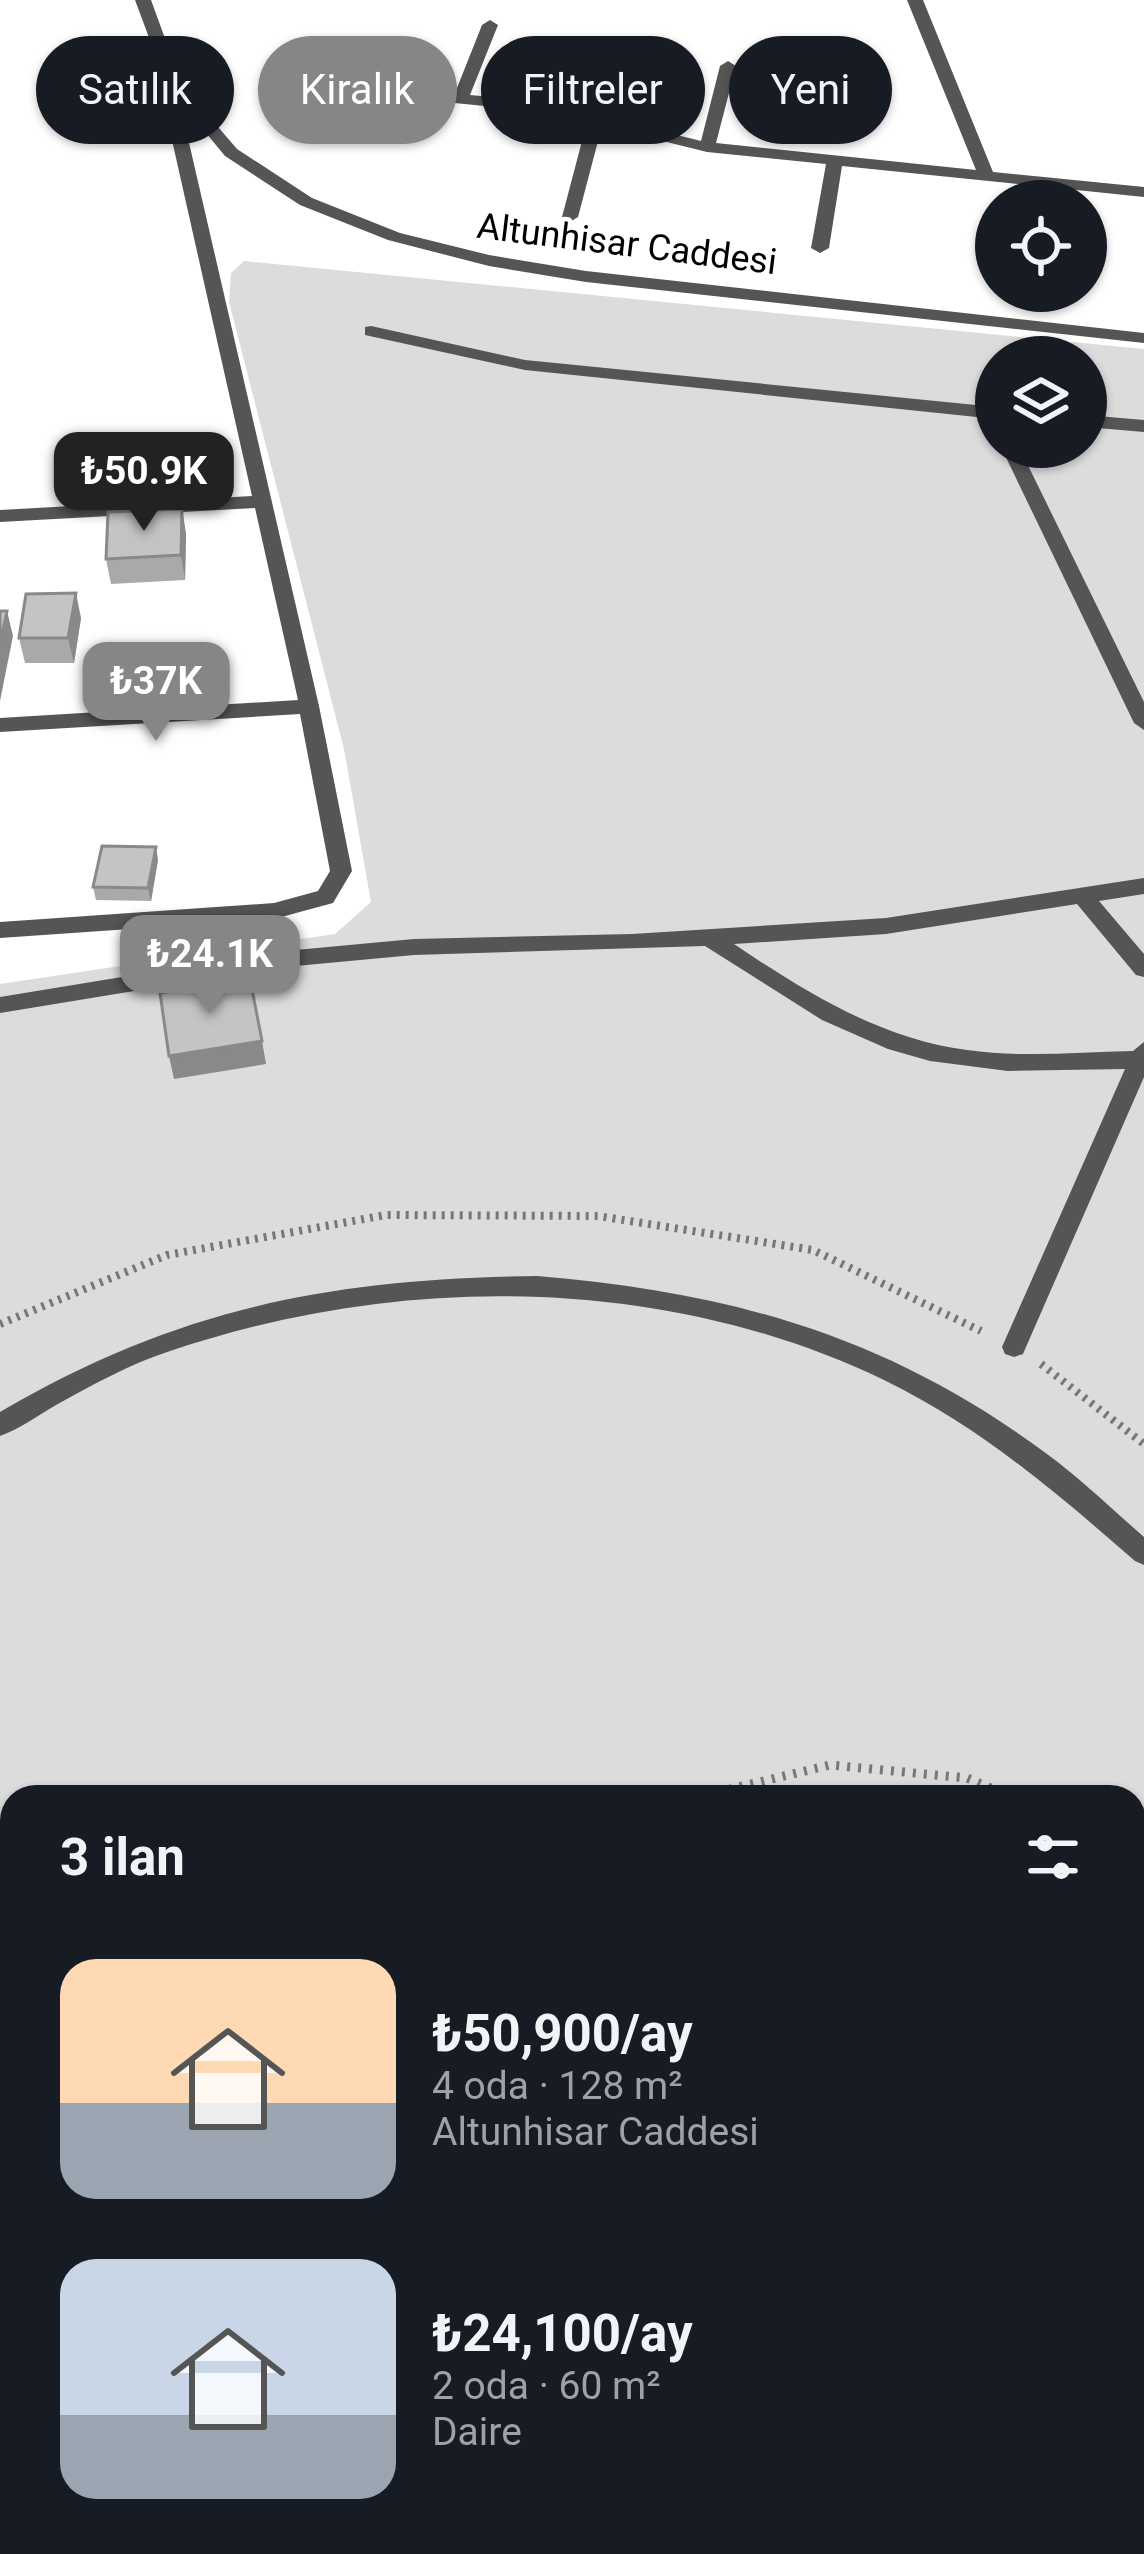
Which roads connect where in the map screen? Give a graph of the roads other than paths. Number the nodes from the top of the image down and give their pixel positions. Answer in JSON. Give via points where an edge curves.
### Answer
{"nodes":[{"id":1,"x":143,"y":0,"type":"edge"},
{"id":2,"x":915,"y":0,"type":"edge"},
{"id":3,"x":490,"y":25,"type":"dead end"},
{"id":4,"x":150,"y":36,"type":"edge"},
{"id":5,"x":728,"y":66,"type":"dead end"},
{"id":6,"x":457,"y":97,"type":"edge"},
{"id":7,"x":461,"y":97,"type":"junction"},
{"id":8,"x":481,"y":99,"type":"edge"},
{"id":9,"x":181,"y":144,"type":"edge"},
{"id":10,"x":223,"y":144,"type":"edge"},
{"id":11,"x":590,"y":144,"type":"edge"},
{"id":12,"x":691,"y":144,"type":"edge"},
{"id":13,"x":707,"y":148,"type":"junction"},
{"id":14,"x":834,"y":163,"type":"junction"},
{"id":15,"x":987,"y":176,"type":"junction"},
{"id":16,"x":1008,"y":180,"type":"edge"},
{"id":17,"x":1144,"y":192,"type":"edge"},
{"id":18,"x":1107,"y":193,"type":"edge"},
{"id":19,"x":570,"y":217,"type":"dead end"},
{"id":20,"x":820,"y":248,"type":"dead end"},
{"id":21,"x":371,"y":331,"type":"dead end"},
{"id":22,"x":1144,"y":338,"type":"edge"},
{"id":23,"x":975,"y":413,"type":"edge"},
{"id":24,"x":1107,"y":423,"type":"edge"},
{"id":25,"x":1144,"y":426,"type":"edge"},
{"id":26,"x":1020,"y":468,"type":"edge"},
{"id":27,"x":261,"y":502,"type":"junction"},
{"id":28,"x":0,"y":516,"type":"edge"},
{"id":29,"x":309,"y":706,"type":"junction"},
{"id":30,"x":1144,"y":723,"type":"edge"},
{"id":31,"x":0,"y":725,"type":"edge"},
{"id":32,"x":1144,"y":886,"type":"edge"},
{"id":33,"x":1082,"y":896,"type":"junction"},
{"id":34,"x":0,"y":930,"type":"edge"},
{"id":35,"x":709,"y":937,"type":"junction"},
{"id":36,"x":1144,"y":969,"type":"edge"},
{"id":37,"x":0,"y":1005,"type":"edge"},
{"id":38,"x":1142,"y":1056,"type":"edge"},
{"id":39,"x":1013,"y":1347,"type":"dead end"},
{"id":40,"x":0,"y":1424,"type":"edge"},
{"id":41,"x":1144,"y":1553,"type":"edge"}],
"edges":[{"from":1,"to":4,"type":"street","name":"Altunhisar Caddesi"},
{"from":2,"to":15,"type":"street"},
{"from":3,"to":7,"type":"street"},
{"from":5,"to":13,"type":"street"},
{"from":6,"to":7,"type":"street"},
{"from":7,"to":8,"type":"street"},
{"from":9,"to":27,"type":"street"},
{"from":10,"to":22,"type":"street","name":"Altunhisar Caddesi","via":[[316,205],[439,251],[556,273]]},
{"from":11,"to":19,"type":"street"},
{"from":12,"to":13,"type":"street"},
{"from":13,"to":14,"type":"street"},
{"from":14,"to":15,"type":"street"},
{"from":14,"to":20,"type":"street"},
{"from":15,"to":16,"type":"street"},
{"from":17,"to":18,"type":"street"},
{"from":21,"to":23,"type":"street","via":[[524,365]]},
{"from":24,"to":25,"type":"street"},
{"from":26,"to":30,"type":"street"},
{"from":27,"to":28,"type":"street"},
{"from":27,"to":29,"type":"street"},
{"from":29,"to":31,"type":"street"},
{"from":29,"to":34,"type":"street","via":[[341,871],[325,897],[274,911]]},
{"from":32,"to":33,"type":"street"},
{"from":33,"to":35,"type":"street","via":[[886,926]]},
{"from":33,"to":36,"type":"street"},
{"from":35,"to":37,"type":"street","via":[[274,960]]},
{"from":35,"to":38,"type":"street","via":[[815,1005],[906,1048],[968,1059]]},
{"from":38,"to":39,"type":"street"},
{"from":40,"to":41,"type":"street","via":[[168,1341],[293,1306],[442,1288],[611,1288],[770,1322],[892,1372],[1022,1449]]}]}
